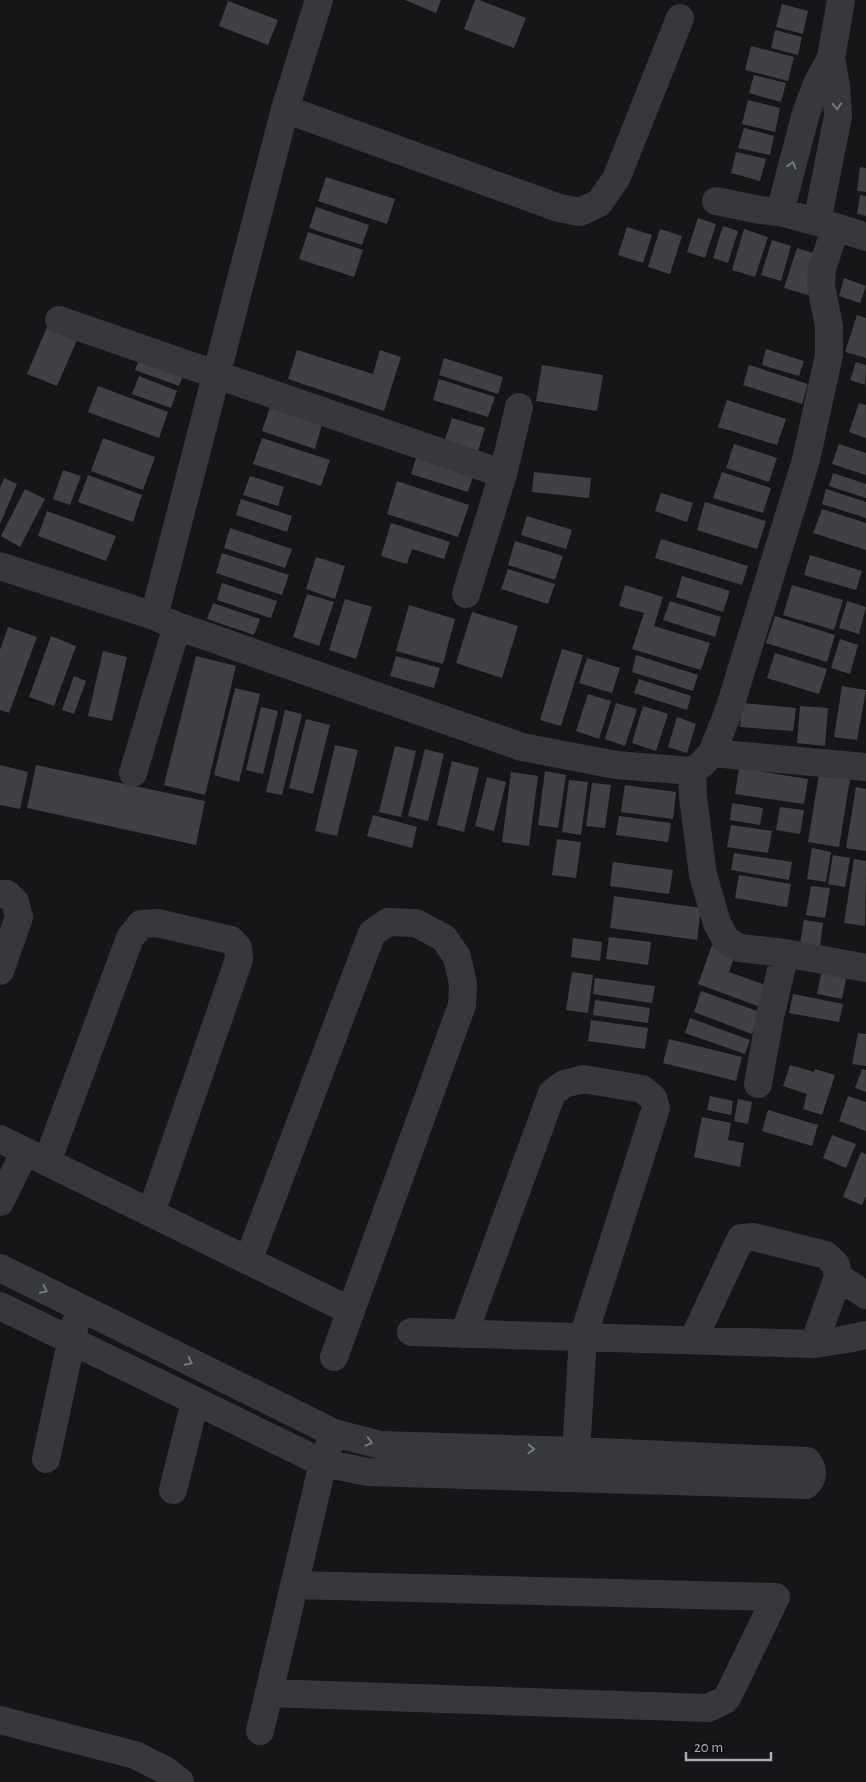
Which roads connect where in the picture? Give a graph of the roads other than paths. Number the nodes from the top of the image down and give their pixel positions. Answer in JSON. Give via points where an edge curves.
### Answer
{"nodes":[{"id":1,"x":319,"y":0,"type":"edge"},
{"id":2,"x":841,"y":0,"type":"edge"},
{"id":3,"x":680,"y":18,"type":"dead end"},
{"id":4,"x":831,"y":58,"type":"junction"},
{"id":5,"x":286,"y":110,"type":"junction"},
{"id":6,"x":716,"y":201,"type":"dead end"},
{"id":7,"x":780,"y":212,"type":"junction"},
{"id":8,"x":827,"y":224,"type":"junction"},
{"id":9,"x":866,"y":237,"type":"edge"},
{"id":10,"x":59,"y":320,"type":"dead end"},
{"id":11,"x":217,"y":374,"type":"junction"},
{"id":12,"x":519,"y":407,"type":"dead end"},
{"id":13,"x":503,"y":474,"type":"junction"},
{"id":14,"x":0,"y":566,"type":"edge"},
{"id":15,"x":466,"y":594,"type":"dead end"},
{"id":16,"x":165,"y":621,"type":"junction"},
{"id":17,"x":712,"y":753,"type":"junction"},
{"id":18,"x":866,"y":767,"type":"edge"},
{"id":19,"x":692,"y":771,"type":"junction"},
{"id":20,"x":133,"y":773,"type":"dead end"},
{"id":21,"x":0,"y":894,"type":"edge"},
{"id":22,"x":785,"y":952,"type":"junction"},
{"id":23,"x":866,"y":968,"type":"edge"},
{"id":24,"x":0,"y":971,"type":"edge"},
{"id":25,"x":758,"y":1084,"type":"dead end"},
{"id":26,"x":0,"y":1139,"type":"edge"},
{"id":27,"x":36,"y":1157,"type":"junction"},
{"id":28,"x":0,"y":1202,"type":"edge"},
{"id":29,"x":151,"y":1213,"type":"junction"},
{"id":30,"x":248,"y":1261,"type":"junction"},
{"id":31,"x":0,"y":1268,"type":"edge"},
{"id":32,"x":838,"y":1277,"type":"junction"},
{"id":33,"x":866,"y":1296,"type":"edge"},
{"id":34,"x":0,"y":1306,"type":"edge"},
{"id":35,"x":80,"y":1308,"type":"junction"},
{"id":36,"x":351,"y":1311,"type":"junction"},
{"id":37,"x":411,"y":1332,"type":"dead end"},
{"id":38,"x":464,"y":1334,"type":"junction"},
{"id":39,"x":866,"y":1335,"type":"edge"},
{"id":40,"x":583,"y":1337,"type":"junction"},
{"id":41,"x":71,"y":1340,"type":"junction"},
{"id":42,"x":693,"y":1340,"type":"junction"},
{"id":43,"x":814,"y":1344,"type":"junction"},
{"id":44,"x":334,"y":1357,"type":"dead end"},
{"id":45,"x":195,"y":1401,"type":"junction"},
{"id":46,"x":334,"y":1433,"type":"junction"},
{"id":47,"x":576,"y":1451,"type":"junction"},
{"id":48,"x":46,"y":1460,"type":"dead end"},
{"id":49,"x":323,"y":1464,"type":"junction"},
{"id":50,"x":574,"y":1479,"type":"junction"},
{"id":51,"x":174,"y":1490,"type":"dead end"},
{"id":52,"x":294,"y":1585,"type":"junction"},
{"id":53,"x":269,"y":1693,"type":"junction"},
{"id":54,"x":0,"y":1720,"type":"edge"},
{"id":55,"x":260,"y":1731,"type":"dead end"},
{"id":56,"x":180,"y":1782,"type":"edge"}],
"edges":[{"from":1,"to":5,"type":"street"},
{"from":2,"to":4,"type":"street"},
{"from":3,"to":5,"type":"street","via":[[616,179],[599,203],[580,212],[559,208]]},
{"from":7,"to":4,"type":"street","one_way":true,"via":[[806,113]]},
{"from":4,"to":8,"type":"street","one_way":true,"via":[[838,116]]},
{"from":5,"to":11,"type":"street"},
{"from":6,"to":7,"type":"street"},
{"from":7,"to":8,"type":"street"},
{"from":8,"to":9,"type":"street"},
{"from":8,"to":17,"type":"street","via":[[821,286],[829,326],[829,355],[806,460],[730,710]]},
{"from":10,"to":11,"type":"street"},
{"from":11,"to":13,"type":"street"},
{"from":11,"to":16,"type":"street"},
{"from":12,"to":13,"type":"street"},
{"from":13,"to":15,"type":"street"},
{"from":14,"to":16,"type":"street"},
{"from":16,"to":19,"type":"street","via":[[522,747],[616,765]]},
{"from":16,"to":20,"type":"street"},
{"from":17,"to":18,"type":"street"},
{"from":17,"to":19,"type":"street"},
{"from":19,"to":22,"type":"street","via":[[692,797],[703,875],[726,940],[740,948]]},
{"from":21,"to":24,"type":"street","via":[[7,894],[15,902],[19,917]]},
{"from":22,"to":23,"type":"street"},
{"from":22,"to":25,"type":"street"},
{"from":26,"to":27,"type":"street"},
{"from":27,"to":28,"type":"street"},
{"from":27,"to":29,"type":"street"},
{"from":27,"to":29,"type":"street","via":[[130,938],[141,924],[156,923],[231,940],[238,948],[239,959]]},
{"from":29,"to":30,"type":"street"},
{"from":30,"to":36,"type":"street"},
{"from":30,"to":36,"type":"street","via":[[372,932],[388,922],[416,924],[444,938],[457,957],[463,984],[462,1005]]},
{"from":31,"to":35,"type":"street","one_way":true},
{"from":32,"to":33,"type":"street"},
{"from":32,"to":42,"type":"street","via":[[836,1265],[826,1255],[754,1237],[741,1238]]},
{"from":32,"to":43,"type":"street"},
{"from":34,"to":41,"type":"street"},
{"from":35,"to":41,"type":"street"},
{"from":35,"to":46,"type":"street","one_way":true},
{"from":36,"to":44,"type":"street"},
{"from":37,"to":38,"type":"street"},
{"from":38,"to":40,"type":"street"},
{"from":38,"to":40,"type":"street","via":[[552,1093],[564,1084],[582,1078],[642,1089],[653,1098],[656,1108]]},
{"from":39,"to":43,"type":"street"},
{"from":40,"to":42,"type":"street"},
{"from":40,"to":47,"type":"street"},
{"from":41,"to":45,"type":"street"},
{"from":41,"to":48,"type":"street"},
{"from":42,"to":43,"type":"street"},
{"from":45,"to":49,"type":"street"},
{"from":45,"to":51,"type":"street"},
{"from":46,"to":47,"type":"street","one_way":true,"via":[[380,1444]]},
{"from":46,"to":49,"type":"street"},
{"from":47,"to":50,"type":"street"},
{"from":47,"to":50,"type":"street","via":[[807,1461],[812,1474],[806,1485]]},
{"from":49,"to":50,"type":"street","via":[[368,1472]]},
{"from":49,"to":52,"type":"street"},
{"from":52,"to":53,"type":"street"},
{"from":52,"to":53,"type":"street","via":[[776,1596],[730,1694],[708,1708]]},
{"from":53,"to":55,"type":"street"},
{"from":54,"to":56,"type":"street","via":[[135,1755],[165,1770]]}]}
